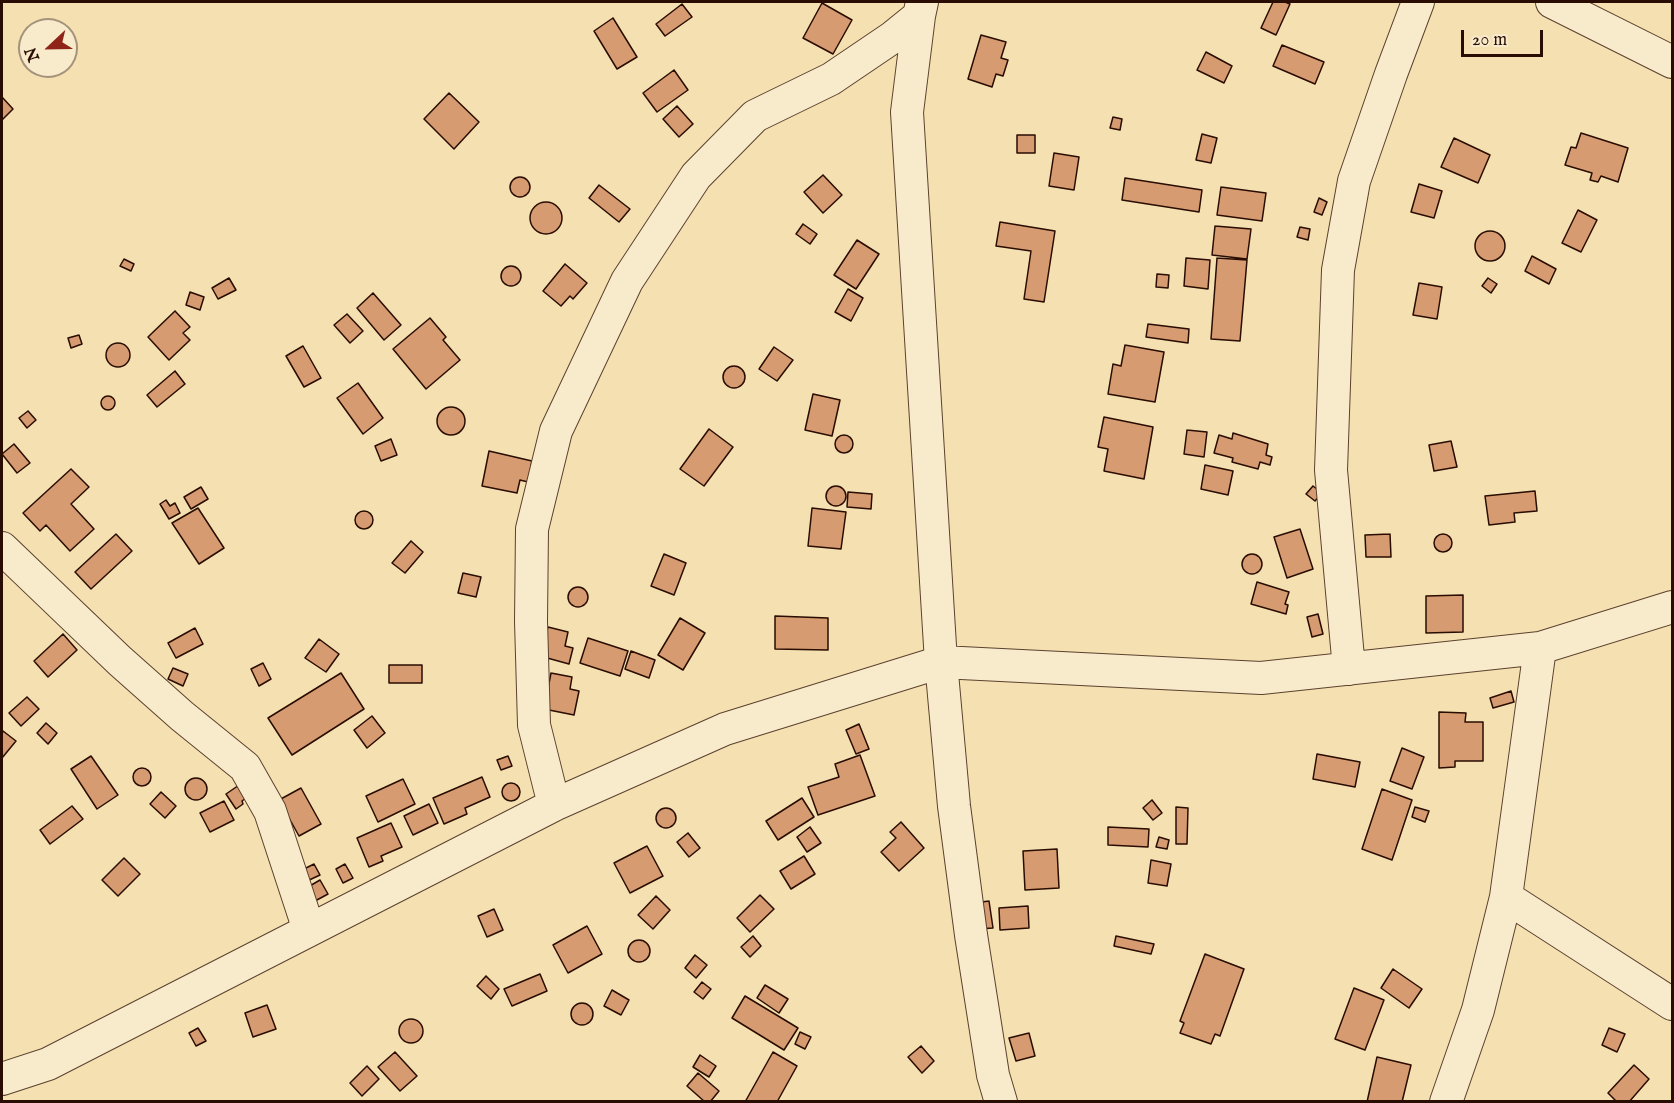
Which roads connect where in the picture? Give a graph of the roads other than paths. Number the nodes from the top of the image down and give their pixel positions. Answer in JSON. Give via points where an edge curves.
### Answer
{"nodes":[{"id":1,"x":1418,"y":2,"type":"edge"},
{"id":2,"x":1552,"y":2,"type":"edge"},
{"id":3,"x":921,"y":9,"type":"edge"},
{"id":4,"x":1672,"y":62,"type":"edge"},
{"id":5,"x":2,"y":548,"type":"edge"},
{"id":6,"x":1672,"y":607,"type":"edge"},
{"id":7,"x":1540,"y":648,"type":"junction"},
{"id":8,"x":941,"y":662,"type":"junction"},
{"id":9,"x":1348,"y":669,"type":"junction"},
{"id":10,"x":554,"y":804,"type":"junction"},
{"id":11,"x":1506,"y":897,"type":"junction"},
{"id":12,"x":309,"y":930,"type":"junction"},
{"id":13,"x":1672,"y":1004,"type":"edge"},
{"id":14,"x":2,"y":1079,"type":"edge"},
{"id":15,"x":1001,"y":1101,"type":"edge"},
{"id":16,"x":1446,"y":1101,"type":"edge"}],
"edges":[{"from":1,"to":9,"type":"street","via":[[1354,181],[1338,270],[1331,470]]},
{"from":2,"to":4,"type":"street"},
{"from":3,"to":8,"type":"street","via":[[907,112]]},
{"from":3,"to":10,"type":"street","via":[[893,37],[831,79],[755,116],[696,176],[627,281],[556,431],[532,529],[531,621],[534,725]]},
{"from":5,"to":12,"type":"street","via":[[120,661],[245,767],[270,811]]},
{"from":6,"to":7,"type":"street"},
{"from":7,"to":9,"type":"street"},
{"from":7,"to":11,"type":"street"},
{"from":8,"to":9,"type":"street","via":[[1262,678]]},
{"from":8,"to":10,"type":"street","via":[[725,729]]},
{"from":8,"to":15,"type":"street","via":[[969,924],[993,1076]]},
{"from":10,"to":12,"type":"street"},
{"from":11,"to":13,"type":"street"},
{"from":11,"to":16,"type":"street","via":[[1478,1010]]},
{"from":12,"to":14,"type":"street","via":[[48,1064]]}]}
